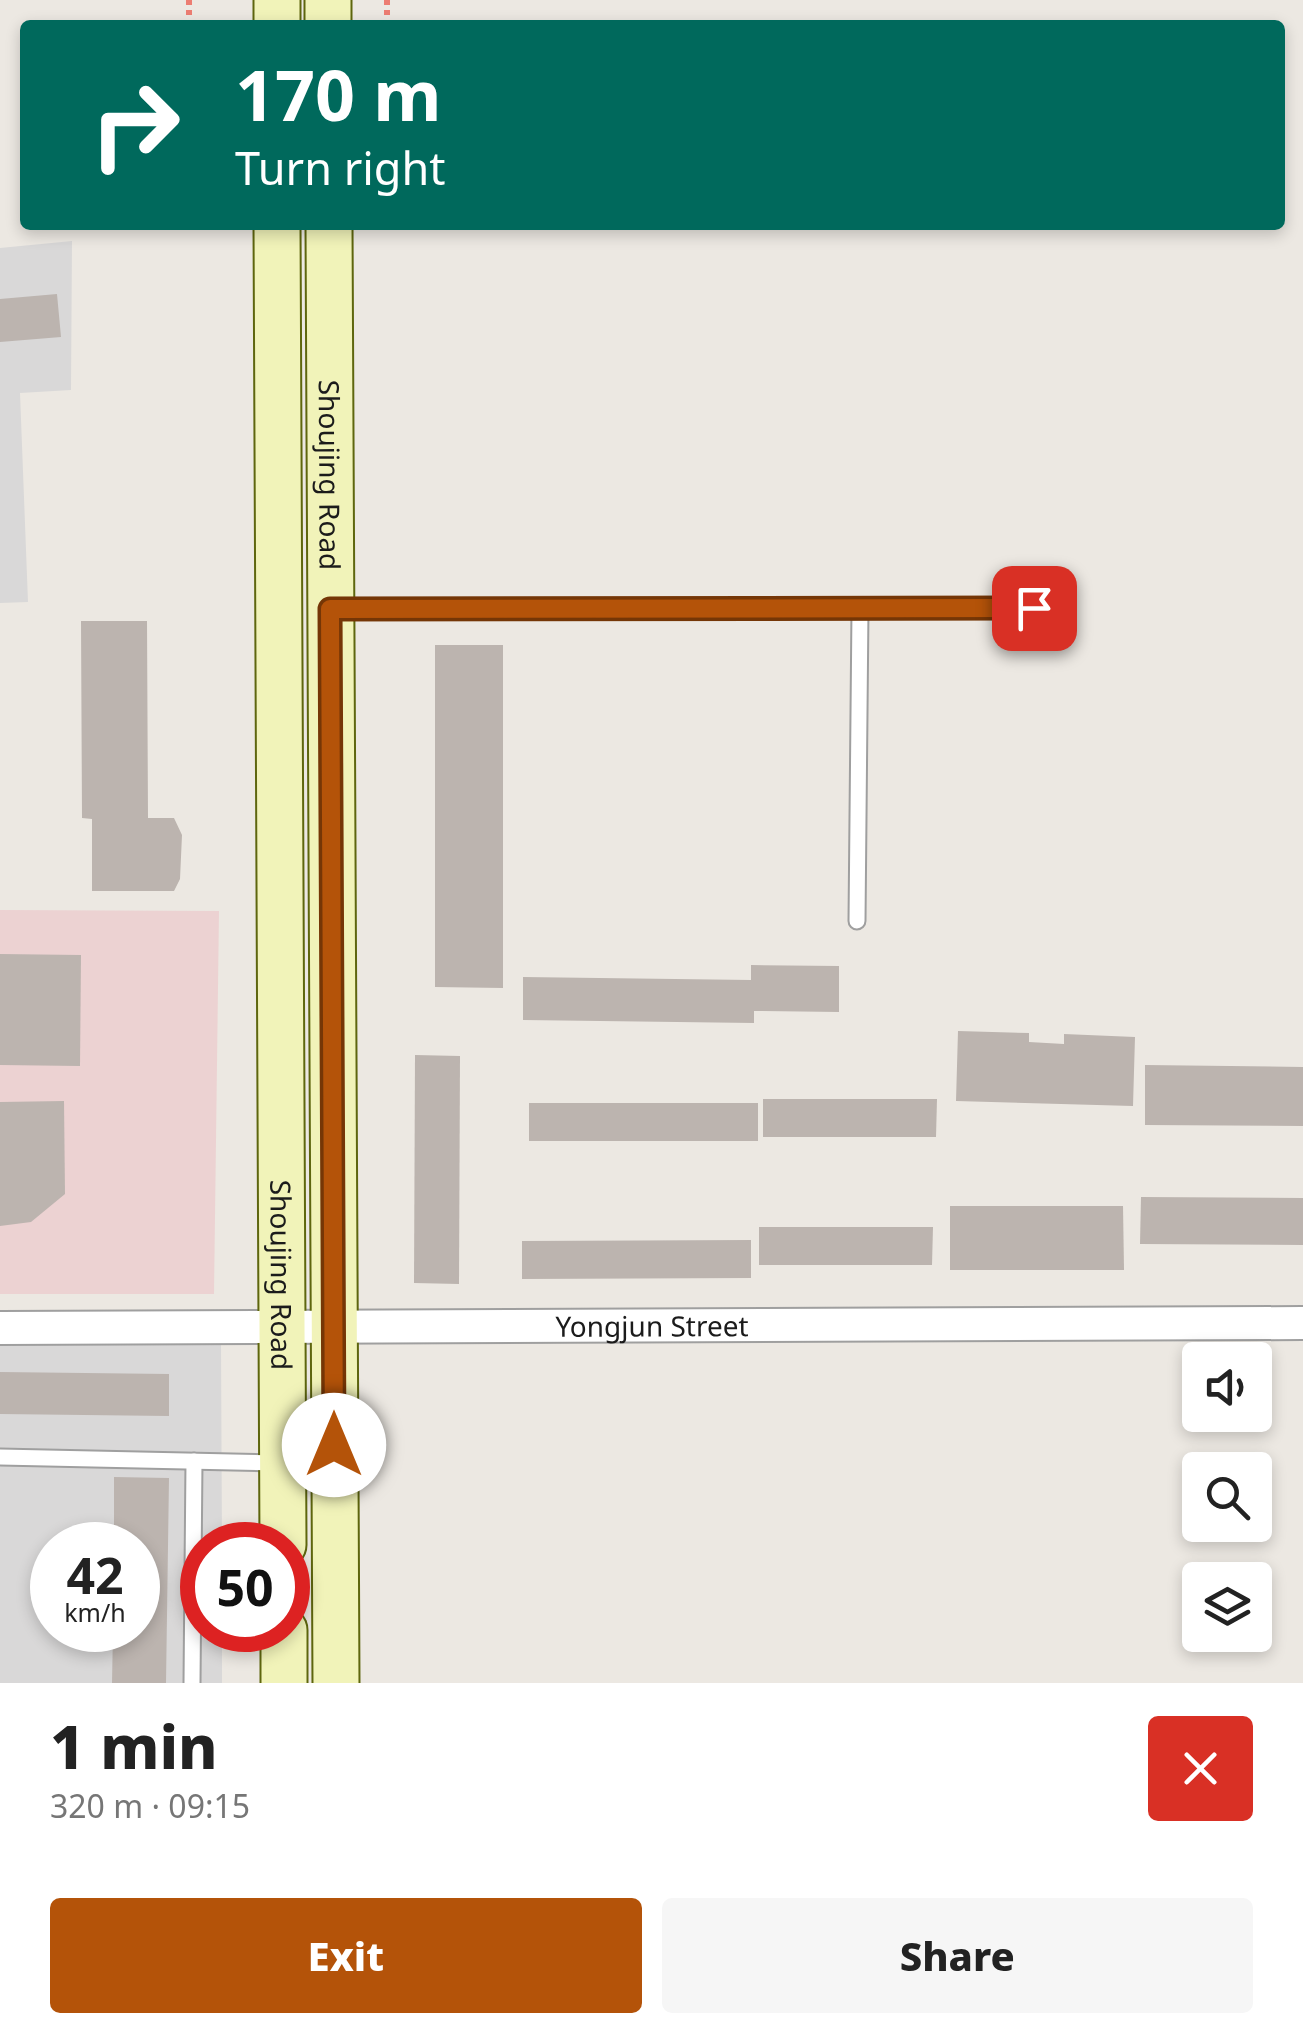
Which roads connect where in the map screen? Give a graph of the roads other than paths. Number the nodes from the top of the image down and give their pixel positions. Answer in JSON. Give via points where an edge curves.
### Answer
{"nodes":[{"id":1,"x":277,"y":230,"type":"edge"},
{"id":2,"x":329,"y":230,"type":"edge"},
{"id":3,"x":1034,"y":608,"type":"dead end"},
{"id":4,"x":330,"y":609,"type":"junction"},
{"id":5,"x":860,"y":609,"type":"junction"},
{"id":6,"x":857,"y":920,"type":"dead end"},
{"id":7,"x":1303,"y":1322,"type":"edge"},
{"id":8,"x":282,"y":1326,"type":"junction"},
{"id":9,"x":334,"y":1326,"type":"junction"},
{"id":10,"x":0,"y":1328,"type":"edge"},
{"id":11,"x":0,"y":1457,"type":"edge"},
{"id":12,"x":194,"y":1461,"type":"junction"},
{"id":13,"x":283,"y":1463,"type":"junction"},
{"id":14,"x":283,"y":1522,"type":"edge"},
{"id":15,"x":284,"y":1652,"type":"edge"},
{"id":16,"x":192,"y":1683,"type":"edge"},
{"id":17,"x":284,"y":1683,"type":"edge"},
{"id":18,"x":336,"y":1683,"type":"edge"}],
"edges":[{"from":1,"to":8,"type":"main road","name":"Shoujing Road"},
{"from":2,"to":4,"type":"main road","name":"Shoujing Road"},
{"from":3,"to":5,"type":"lane"},
{"from":4,"to":5,"type":"lane"},
{"from":4,"to":9,"type":"main road","name":"Shoujing Road"},
{"from":5,"to":6,"type":"lane"},
{"from":7,"to":9,"type":"street","name":"Yongjun Street"},
{"from":8,"to":9,"type":"street","name":"Yongjun Street"},
{"from":8,"to":10,"type":"street","name":"Yongjun Street"},
{"from":8,"to":13,"type":"main road","name":"Shoujing Road"},
{"from":9,"to":18,"type":"main road","name":"Shoujing Road"},
{"from":11,"to":12,"type":"lane"},
{"from":12,"to":13,"type":"lane"},
{"from":12,"to":16,"type":"lane"},
{"from":13,"to":14,"type":"main road","name":"Shoujing Road"},
{"from":15,"to":17,"type":"main road"}]}
